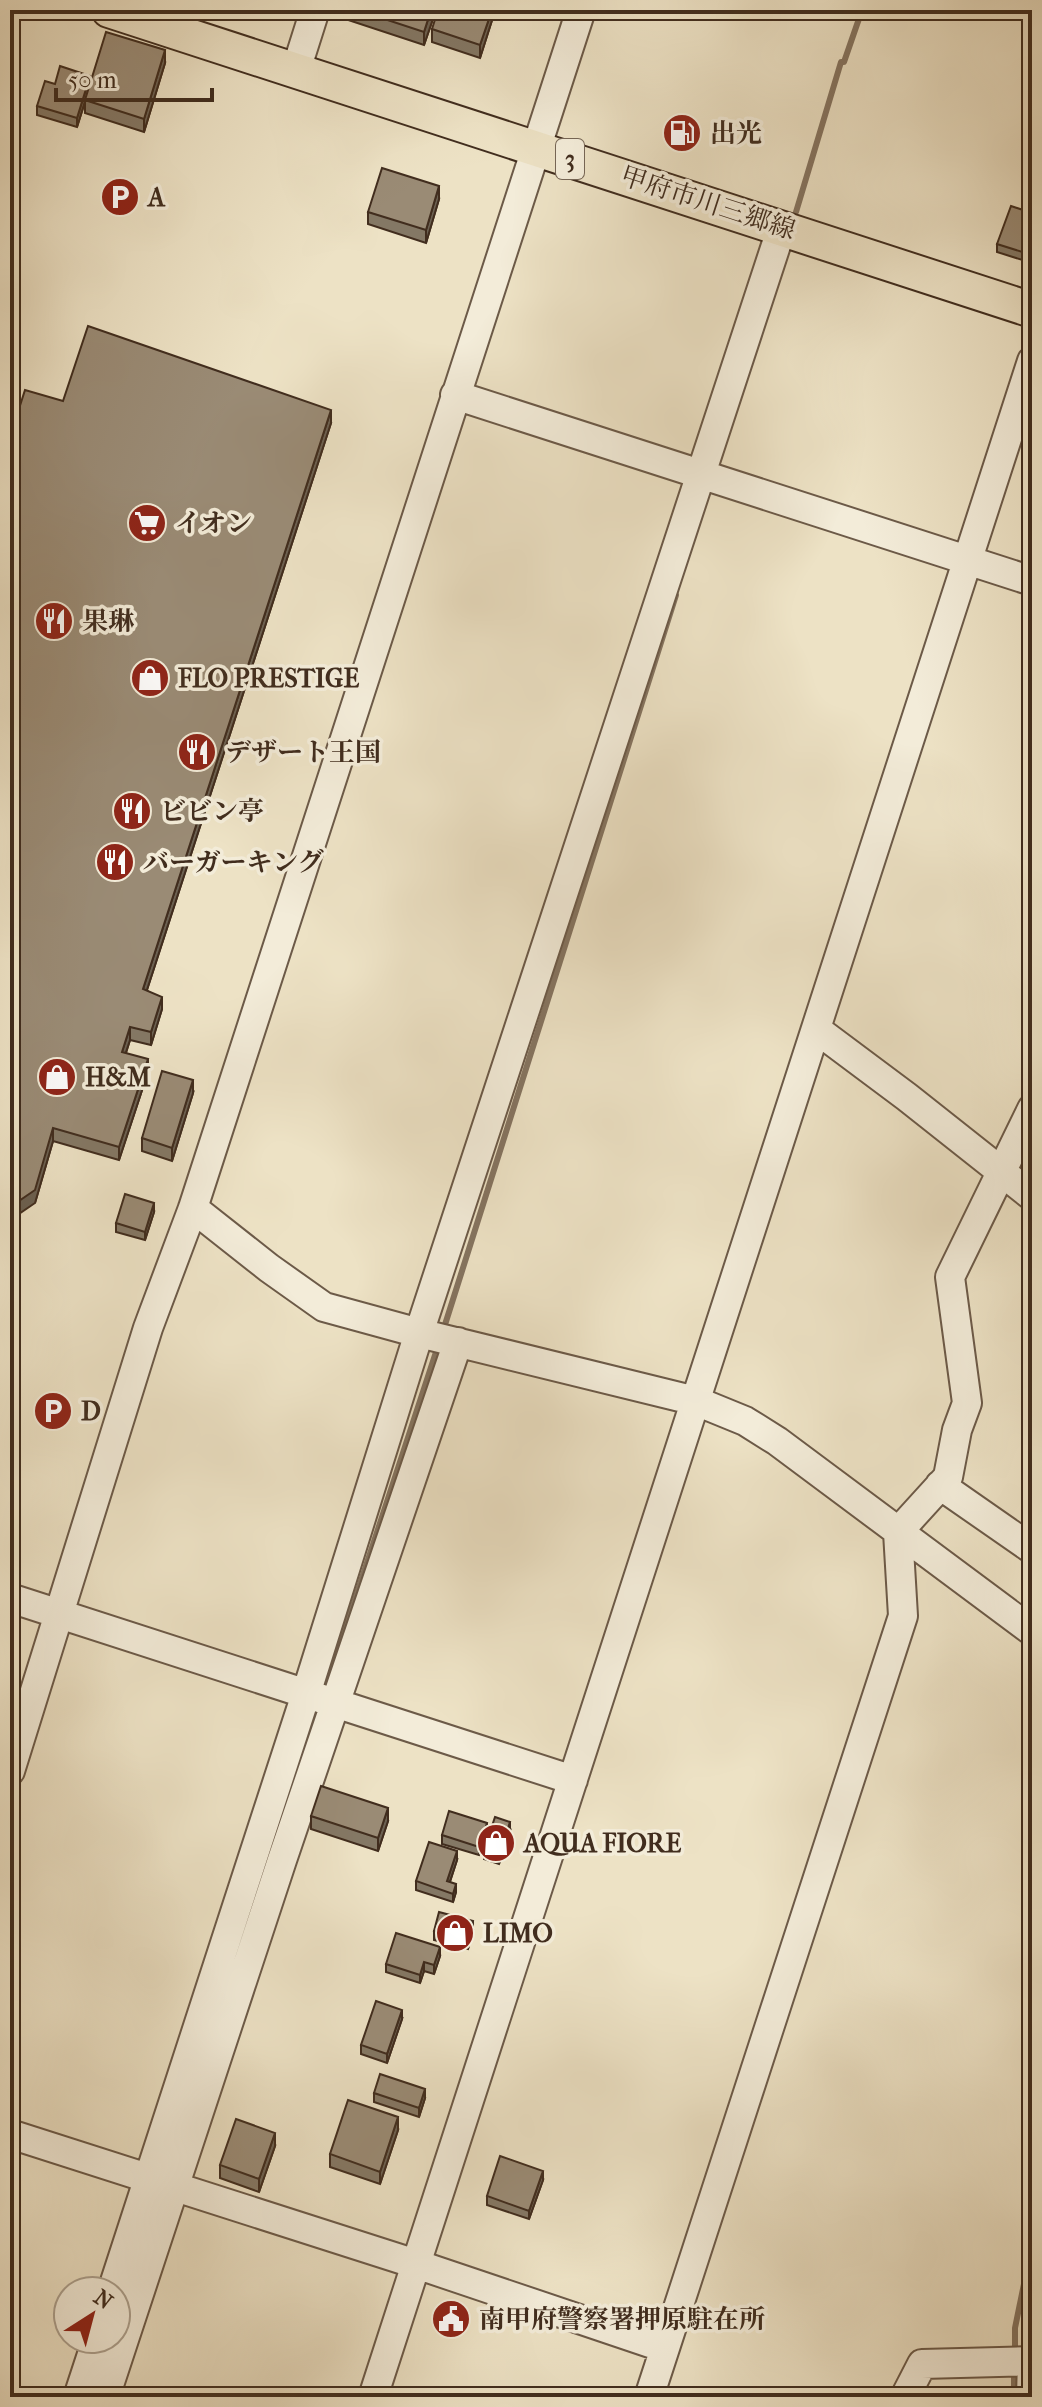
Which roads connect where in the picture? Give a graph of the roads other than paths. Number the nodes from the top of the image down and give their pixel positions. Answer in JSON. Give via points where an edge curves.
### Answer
{"nodes":[{"id":1,"x":109,"y":10,"type":"edge"},
{"id":2,"x":315,"y":10,"type":"edge"},
{"id":3,"x":581,"y":10,"type":"edge"},
{"id":4,"x":296,"y":70,"type":"junction"},
{"id":5,"x":536,"y":148,"type":"junction"},
{"id":6,"x":782,"y":227,"type":"junction"},
{"id":7,"x":1032,"y":310,"type":"edge"},
{"id":8,"x":1032,"y":361,"type":"edge"},
{"id":9,"x":455,"y":395,"type":"junction"},
{"id":10,"x":702,"y":475,"type":"junction"},
{"id":11,"x":968,"y":560,"type":"junction"},
{"id":12,"x":1032,"y":581,"type":"edge"},
{"id":13,"x":816,"y":1029,"type":"junction"},
{"id":14,"x":1032,"y":1109,"type":"edge"},
{"id":15,"x":1002,"y":1170,"type":"junction"},
{"id":16,"x":1032,"y":1196,"type":"edge"},
{"id":17,"x":193,"y":1208,"type":"junction"},
{"id":18,"x":419,"y":1333,"type":"junction"},
{"id":19,"x":458,"y":1342,"type":"junction"},
{"id":20,"x":696,"y":1401,"type":"junction"},
{"id":21,"x":940,"y":1485,"type":"junction"},
{"id":22,"x":898,"y":1532,"type":"junction"},
{"id":23,"x":1032,"y":1549,"type":"edge"},
{"id":24,"x":10,"y":1598,"type":"edge"},
{"id":25,"x":60,"y":1615,"type":"junction"},
{"id":26,"x":1032,"y":1631,"type":"edge"},
{"id":27,"x":306,"y":1694,"type":"junction"},
{"id":28,"x":336,"y":1704,"type":"junction"},
{"id":29,"x":10,"y":1771,"type":"edge"},
{"id":30,"x":573,"y":1780,"type":"junction"},
{"id":31,"x":10,"y":2134,"type":"edge"},
{"id":32,"x":162,"y":2182,"type":"junction"},
{"id":33,"x":416,"y":2264,"type":"junction"},
{"id":34,"x":119,"y":2275,"type":"edge"},
{"id":35,"x":665,"y":2348,"type":"junction"},
{"id":36,"x":92,"y":2355,"type":"edge"},
{"id":37,"x":1032,"y":2361,"type":"edge"},
{"id":38,"x":78,"y":2397,"type":"edge"},
{"id":39,"x":105,"y":2397,"type":"edge"},
{"id":40,"x":373,"y":2397,"type":"edge"},
{"id":41,"x":649,"y":2397,"type":"edge"},
{"id":42,"x":905,"y":2397,"type":"edge"},
{"id":43,"x":1031,"y":2397,"type":"edge"}],
"edges":[{"from":1,"to":4,"type":"main road","name":"甲府市川三郷線","number":"3"},
{"from":2,"to":4,"type":"street"},
{"from":3,"to":5,"type":"street"},
{"from":4,"to":5,"type":"main road","name":"甲府市川三郷線","number":"3"},
{"from":5,"to":6,"type":"main road","name":"甲府市川三郷線","number":"3"},
{"from":5,"to":9,"type":"street"},
{"from":6,"to":7,"type":"main road","name":"甲府市川三郷線","number":"3"},
{"from":6,"to":10,"type":"street"},
{"from":8,"to":11,"type":"street"},
{"from":9,"to":10,"type":"street"},
{"from":9,"to":17,"type":"street"},
{"from":10,"to":11,"type":"street"},
{"from":10,"to":18,"type":"street"},
{"from":11,"to":12,"type":"street"},
{"from":11,"to":13,"type":"street"},
{"from":13,"to":15,"type":"street"},
{"from":13,"to":20,"type":"street"},
{"from":14,"to":15,"type":"street"},
{"from":15,"to":16,"type":"street"},
{"from":15,"to":21,"type":"street","via":[[950,1277],[967,1403],[948,1477]]},
{"from":17,"to":18,"type":"street","via":[[324,1307]]},
{"from":17,"to":25,"type":"street","via":[[148,1328]]},
{"from":18,"to":19,"type":"street"},
{"from":18,"to":27,"type":"street"},
{"from":19,"to":20,"type":"street"},
{"from":19,"to":28,"type":"street"},
{"from":20,"to":22,"type":"street","via":[[777,1441]]},
{"from":20,"to":30,"type":"street"},
{"from":21,"to":22,"type":"street"},
{"from":21,"to":23,"type":"street"},
{"from":22,"to":26,"type":"street"},
{"from":22,"to":35,"type":"street","via":[[903,1616]]},
{"from":24,"to":25,"type":"street"},
{"from":25,"to":27,"type":"street"},
{"from":25,"to":29,"type":"street"},
{"from":27,"to":28,"type":"street"},
{"from":27,"to":32,"type":"street"},
{"from":28,"to":30,"type":"street"},
{"from":28,"to":32,"type":"street"},
{"from":30,"to":33,"type":"street"},
{"from":31,"to":32,"type":"street"},
{"from":32,"to":33,"type":"street"},
{"from":32,"to":34,"type":"street"},
{"from":32,"to":39,"type":"street"},
{"from":33,"to":35,"type":"street"},
{"from":33,"to":40,"type":"street"},
{"from":35,"to":41,"type":"street"},
{"from":36,"to":38,"type":"street"},
{"from":37,"to":42,"type":"street","via":[[922,2364]]},
{"from":37,"to":43,"type":"street"}]}
